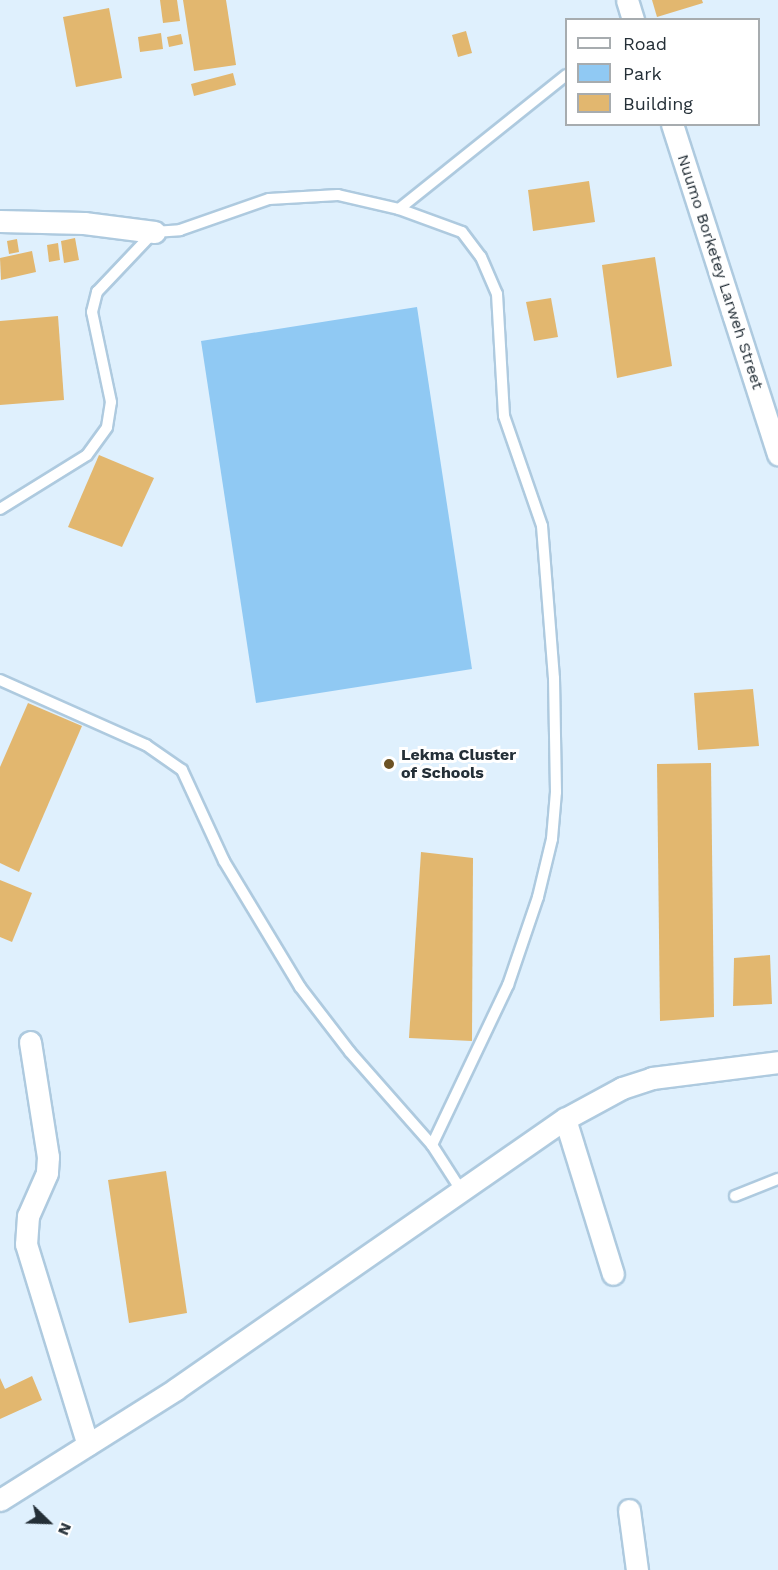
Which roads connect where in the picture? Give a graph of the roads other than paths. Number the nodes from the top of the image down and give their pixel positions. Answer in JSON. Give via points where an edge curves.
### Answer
{"nodes":[{"id":1,"x":627,"y":0,"type":"edge"},
{"id":2,"x":632,"y":18,"type":"edge"},
{"id":3,"x":565,"y":77,"type":"edge"},
{"id":4,"x":673,"y":126,"type":"edge"},
{"id":5,"x":399,"y":208,"type":"junction"},
{"id":6,"x":0,"y":221,"type":"edge"},
{"id":7,"x":154,"y":232,"type":"junction"},
{"id":8,"x":773,"y":422,"type":"edge"},
{"id":9,"x":778,"y":454,"type":"edge"},
{"id":10,"x":0,"y":509,"type":"edge"},
{"id":11,"x":0,"y":680,"type":"edge"},
{"id":12,"x":30,"y":1042,"type":"dead end"},
{"id":13,"x":778,"y":1062,"type":"edge"},
{"id":14,"x":565,"y":1119,"type":"junction"},
{"id":15,"x":432,"y":1144,"type":"junction"},
{"id":16,"x":778,"y":1179,"type":"edge"},
{"id":17,"x":461,"y":1190,"type":"junction"},
{"id":18,"x":735,"y":1196,"type":"dead end"},
{"id":19,"x":613,"y":1274,"type":"dead end"},
{"id":20,"x":88,"y":1445,"type":"junction"},
{"id":21,"x":0,"y":1500,"type":"edge"},
{"id":22,"x":629,"y":1510,"type":"dead end"},
{"id":23,"x":637,"y":1570,"type":"edge"}],
"edges":[{"from":1,"to":2,"type":"street"},
{"from":3,"to":5,"type":"lane"},
{"from":4,"to":8,"type":"street","name":"Nuumo Borketey Larweh Street"},
{"from":5,"to":7,"type":"lane","via":[[338,195],[301,194],[240,207],[180,231]]},
{"from":5,"to":15,"type":"lane","via":[[462,232],[481,257],[497,294],[504,416],[542,526],[554,678],[556,792],[552,838],[538,897],[508,985]]},
{"from":6,"to":7,"type":"street","via":[[84,223]]},
{"from":7,"to":10,"type":"lane","via":[[97,292],[92,312],[111,402],[107,427],[87,455]]},
{"from":8,"to":9,"type":"street","name":"Nuumo Borketey Larweh Street"},
{"from":11,"to":15,"type":"lane","via":[[126,736],[182,770],[224,861],[300,987],[350,1052]]},
{"from":12,"to":20,"type":"street","via":[[48,1157],[47,1173],[28,1216],[26,1244]]},
{"from":13,"to":14,"type":"street","via":[[652,1078],[622,1088]]},
{"from":14,"to":17,"type":"street"},
{"from":14,"to":19,"type":"street"},
{"from":15,"to":17,"type":"lane"},
{"from":16,"to":18,"type":"lane"},
{"from":17,"to":20,"type":"street","via":[[176,1389]]},
{"from":20,"to":21,"type":"street"},
{"from":22,"to":23,"type":"street"}]}
